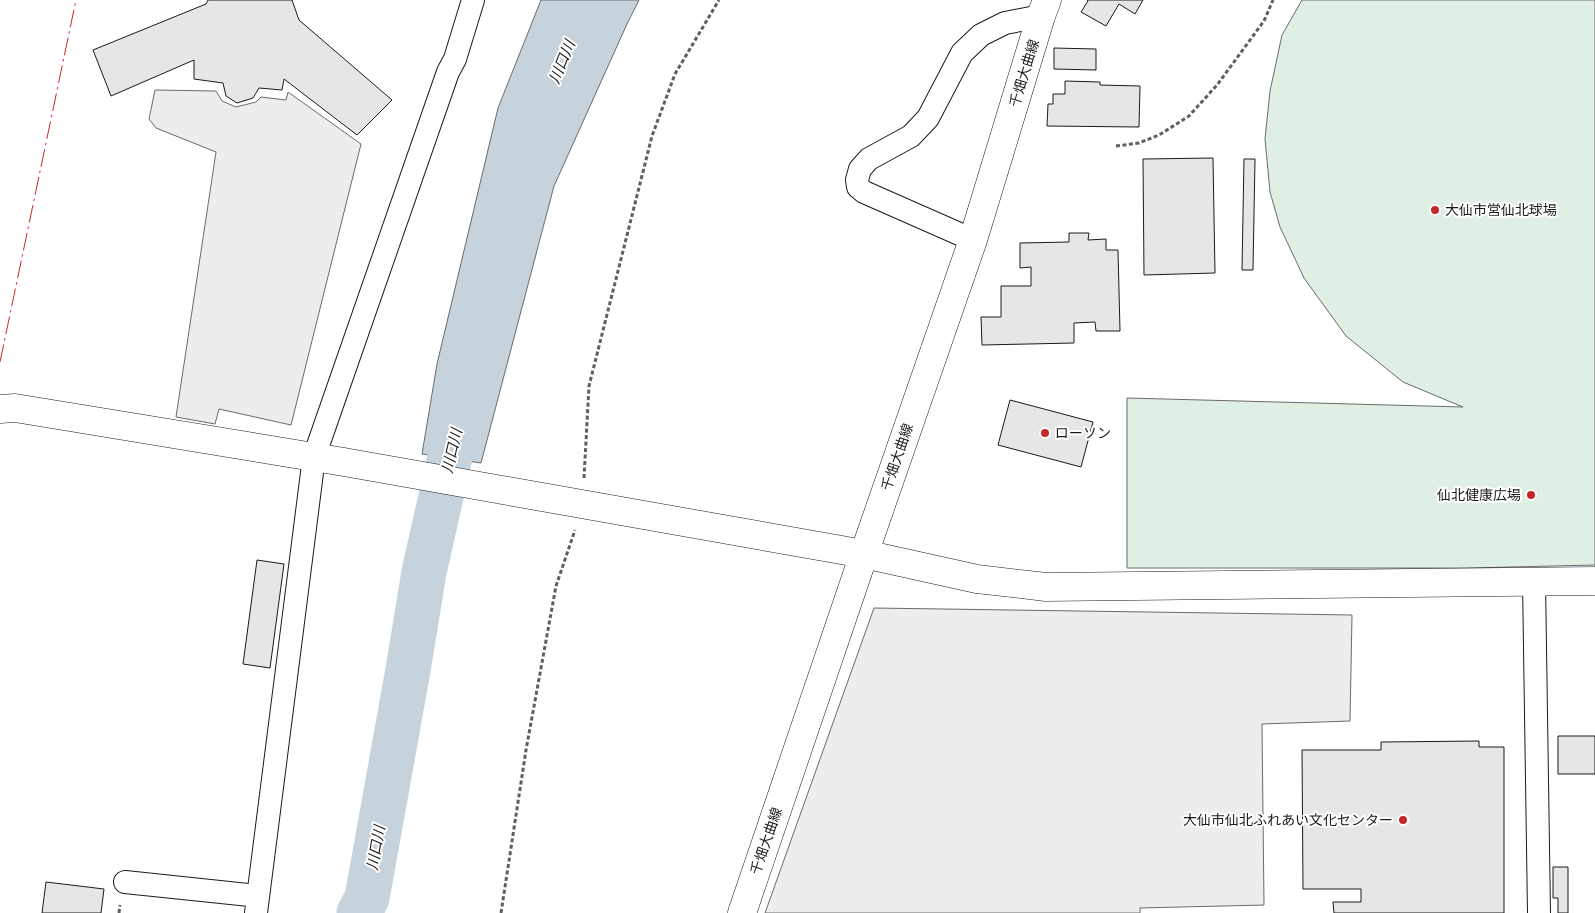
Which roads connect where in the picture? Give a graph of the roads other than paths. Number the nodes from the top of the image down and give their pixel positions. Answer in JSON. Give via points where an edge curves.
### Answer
{"nodes":[{"id":1,"x":473,"y":0,"type":"edge"},
{"id":2,"x":1044,"y":8,"type":"edge"},
{"id":3,"x":973,"y":240,"type":"junction"},
{"id":4,"x":0,"y":409,"type":"edge"},
{"id":5,"x":314,"y":456,"type":"junction"},
{"id":6,"x":864,"y":554,"type":"junction"},
{"id":7,"x":1595,"y":580,"type":"edge"},
{"id":8,"x":1534,"y":581,"type":"junction"},
{"id":9,"x":125,"y":882,"type":"dead end"},
{"id":10,"x":257,"y":904,"type":"edge"},
{"id":11,"x":742,"y":913,"type":"edge"},
{"id":12,"x":1539,"y":913,"type":"edge"}],
"edges":[{"from":1,"to":5,"type":"street"},
{"from":2,"to":3,"type":"street","name":"千畑大曲線"},
{"from":2,"to":3,"type":"street","via":[[982,35],[962,53],[928,118],[911,136],[869,159],[860,169],[858,187],[864,192]]},
{"from":3,"to":6,"type":"street","name":"千畑大曲線"},
{"from":4,"to":5,"type":"street","via":[[15,408]]},
{"from":5,"to":6,"type":"street"},
{"from":5,"to":10,"type":"street"},
{"from":6,"to":8,"type":"street","via":[[977,579],[1046,587]]},
{"from":6,"to":11,"type":"street","name":"千畑大曲線"},
{"from":7,"to":8,"type":"street"},
{"from":8,"to":12,"type":"street"},
{"from":9,"to":10,"type":"street"}]}
